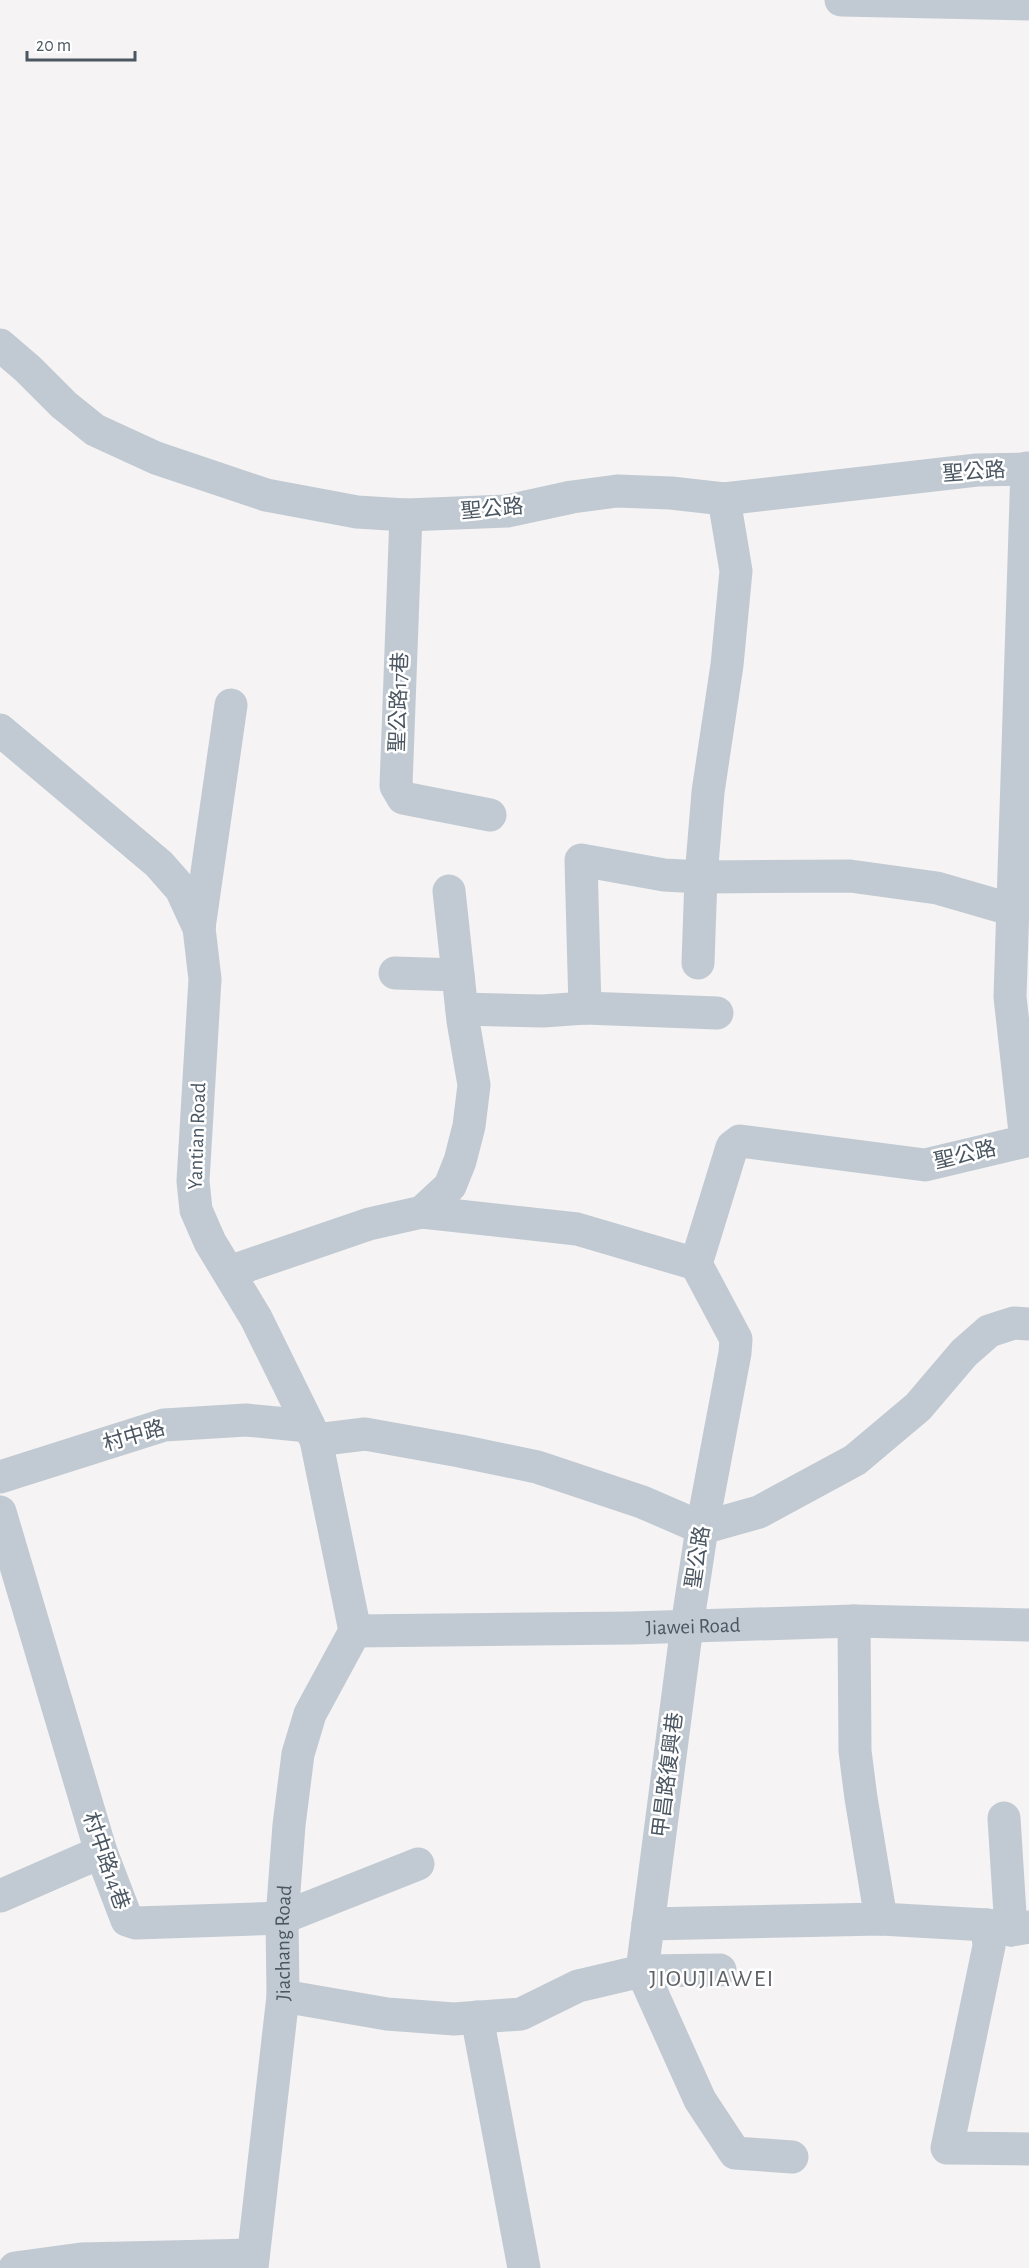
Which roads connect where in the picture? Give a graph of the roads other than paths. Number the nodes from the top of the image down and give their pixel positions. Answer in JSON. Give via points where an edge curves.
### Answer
{"nodes":[{"id":1,"x":841,"y":0,"type":"edge"},
{"id":2,"x":1029,"y":4,"type":"edge"},
{"id":3,"x":0,"y":345,"type":"edge"},
{"id":4,"x":1028,"y":469,"type":"edge"},
{"id":5,"x":724,"y":499,"type":"junction"},
{"id":6,"x":405,"y":515,"type":"junction"},
{"id":7,"x":231,"y":705,"type":"dead end"},
{"id":8,"x":0,"y":729,"type":"edge"},
{"id":9,"x":490,"y":815,"type":"dead end"},
{"id":10,"x":701,"y":877,"type":"junction"},
{"id":11,"x":449,"y":891,"type":"dead end"},
{"id":12,"x":1013,"y":910,"type":"junction"},
{"id":13,"x":199,"y":928,"type":"junction"},
{"id":14,"x":698,"y":963,"type":"dead end"},
{"id":15,"x":395,"y":972,"type":"dead end"},
{"id":16,"x":458,"y":975,"type":"junction"},
{"id":17,"x":585,"y":1008,"type":"junction"},
{"id":18,"x":462,"y":1009,"type":"junction"},
{"id":19,"x":717,"y":1013,"type":"dead end"},
{"id":20,"x":422,"y":1212,"type":"junction"},
{"id":21,"x":696,"y":1264,"type":"junction"},
{"id":22,"x":229,"y":1272,"type":"junction"},
{"id":23,"x":1029,"y":1324,"type":"edge"},
{"id":24,"x":312,"y":1433,"type":"junction"},
{"id":25,"x":0,"y":1477,"type":"edge"},
{"id":26,"x":0,"y":1512,"type":"edge"},
{"id":27,"x":702,"y":1528,"type":"junction"},
{"id":28,"x":854,"y":1620,"type":"junction"},
{"id":29,"x":1029,"y":1625,"type":"edge"},
{"id":30,"x":687,"y":1626,"type":"junction"},
{"id":31,"x":355,"y":1630,"type":"junction"},
{"id":32,"x":1004,"y":1818,"type":"dead end"},
{"id":33,"x":101,"y":1852,"type":"junction"},
{"id":34,"x":418,"y":1864,"type":"dead end"},
{"id":35,"x":0,"y":1896,"type":"edge"},
{"id":36,"x":282,"y":1918,"type":"junction"},
{"id":37,"x":881,"y":1919,"type":"junction"},
{"id":38,"x":648,"y":1924,"type":"junction"},
{"id":39,"x":1009,"y":1927,"type":"edge"},
{"id":40,"x":720,"y":1970,"type":"dead end"},
{"id":41,"x":642,"y":1971,"type":"junction"},
{"id":42,"x":283,"y":1996,"type":"junction"},
{"id":43,"x":477,"y":2017,"type":"junction"},
{"id":44,"x":1029,"y":2149,"type":"edge"},
{"id":45,"x":792,"y":2157,"type":"dead end"},
{"id":46,"x":252,"y":2261,"type":"edge"},
{"id":47,"x":0,"y":2265,"type":"edge"},
{"id":48,"x":14,"y":2268,"type":"edge"},
{"id":49,"x":524,"y":2268,"type":"edge"}],
"edges":[{"from":1,"to":2,"type":"street"},
{"from":3,"to":6,"type":"street","name":"聖公路","via":[[95,429],[156,458],[266,495],[357,512]]},
{"from":4,"to":5,"type":"street","name":"聖公路","via":[[977,470]]},
{"from":4,"to":12,"type":"street","name":"聖公路"},
{"from":5,"to":6,"type":"street","name":"聖公路","via":[[617,491],[507,511]]},
{"from":5,"to":10,"type":"street","via":[[736,571]]},
{"from":6,"to":9,"type":"street","name":"聖公路17巷","via":[[396,786],[403,798]]},
{"from":7,"to":13,"type":"street"},
{"from":8,"to":13,"type":"street","name":"Yantian Road","via":[[159,864],[181,889]]},
{"from":10,"to":12,"type":"street","via":[[850,876],[937,888]]},
{"from":10,"to":14,"type":"street"},
{"from":10,"to":17,"type":"street","via":[[664,875],[581,860]]},
{"from":11,"to":16,"type":"street"},
{"from":12,"to":21,"type":"street","name":"聖公路","via":[[1010,997],[1026,1141],[925,1165],[740,1141],[732,1147]]},
{"from":13,"to":22,"type":"street","name":"Yantian Road","via":[[205,979],[193,1181],[196,1210]]},
{"from":15,"to":16,"type":"street"},
{"from":16,"to":18,"type":"street"},
{"from":17,"to":18,"type":"street"},
{"from":17,"to":19,"type":"street"},
{"from":18,"to":20,"type":"street","via":[[474,1085],[469,1126],[450,1186]]},
{"from":20,"to":21,"type":"street","via":[[577,1229]]},
{"from":20,"to":22,"type":"street","via":[[369,1224]]},
{"from":21,"to":27,"type":"street","name":"聖公路","via":[[736,1339]]},
{"from":22,"to":24,"type":"street","name":"Yantian Road"},
{"from":23,"to":27,"type":"street","via":[[1014,1323],[989,1331],[964,1353],[918,1407],[855,1460],[759,1512]]},
{"from":24,"to":25,"type":"street","name":"村中路","via":[[246,1420],[164,1425]]},
{"from":24,"to":27,"type":"street","name":"村中路","via":[[365,1434],[537,1467],[642,1502]]},
{"from":24,"to":31,"type":"street","name":"Yantian Road"},
{"from":26,"to":33,"type":"street","name":"村中路14巷"},
{"from":27,"to":30,"type":"street","name":"聖公路"},
{"from":28,"to":29,"type":"street","name":"Jiawei Road"},
{"from":28,"to":30,"type":"street","name":"Jiawei Road"},
{"from":28,"to":37,"type":"street","via":[[855,1751]]},
{"from":30,"to":31,"type":"street","name":"Jiawei Road"},
{"from":30,"to":38,"type":"street","name":"甲昌路復興巷"},
{"from":31,"to":36,"type":"street","name":"Jiachang Road","via":[[310,1714],[298,1754]]},
{"from":32,"to":39,"type":"street"},
{"from":33,"to":35,"type":"street"},
{"from":33,"to":36,"type":"street","name":"村中路14巷","via":[[127,1920],[136,1923]]},
{"from":34,"to":36,"type":"street","name":"村中路14巷"},
{"from":36,"to":42,"type":"street","name":"Jiachang Road"},
{"from":37,"to":38,"type":"street"},
{"from":37,"to":39,"type":"street"},
{"from":38,"to":41,"type":"street","name":"甲昌路復興巷"},
{"from":39,"to":44,"type":"street","via":[[989,1946],[946,2148]]},
{"from":40,"to":41,"type":"street"},
{"from":41,"to":43,"type":"street","via":[[578,1986],[521,2014]]},
{"from":41,"to":45,"type":"street","via":[[700,2100],[735,2152]]},
{"from":42,"to":43,"type":"street","via":[[387,2014]]},
{"from":42,"to":46,"type":"street","name":"Jiachang Road"},
{"from":43,"to":49,"type":"street"},
{"from":46,"to":48,"type":"street","via":[[81,2259]]},
{"from":47,"to":48,"type":"street"}]}
